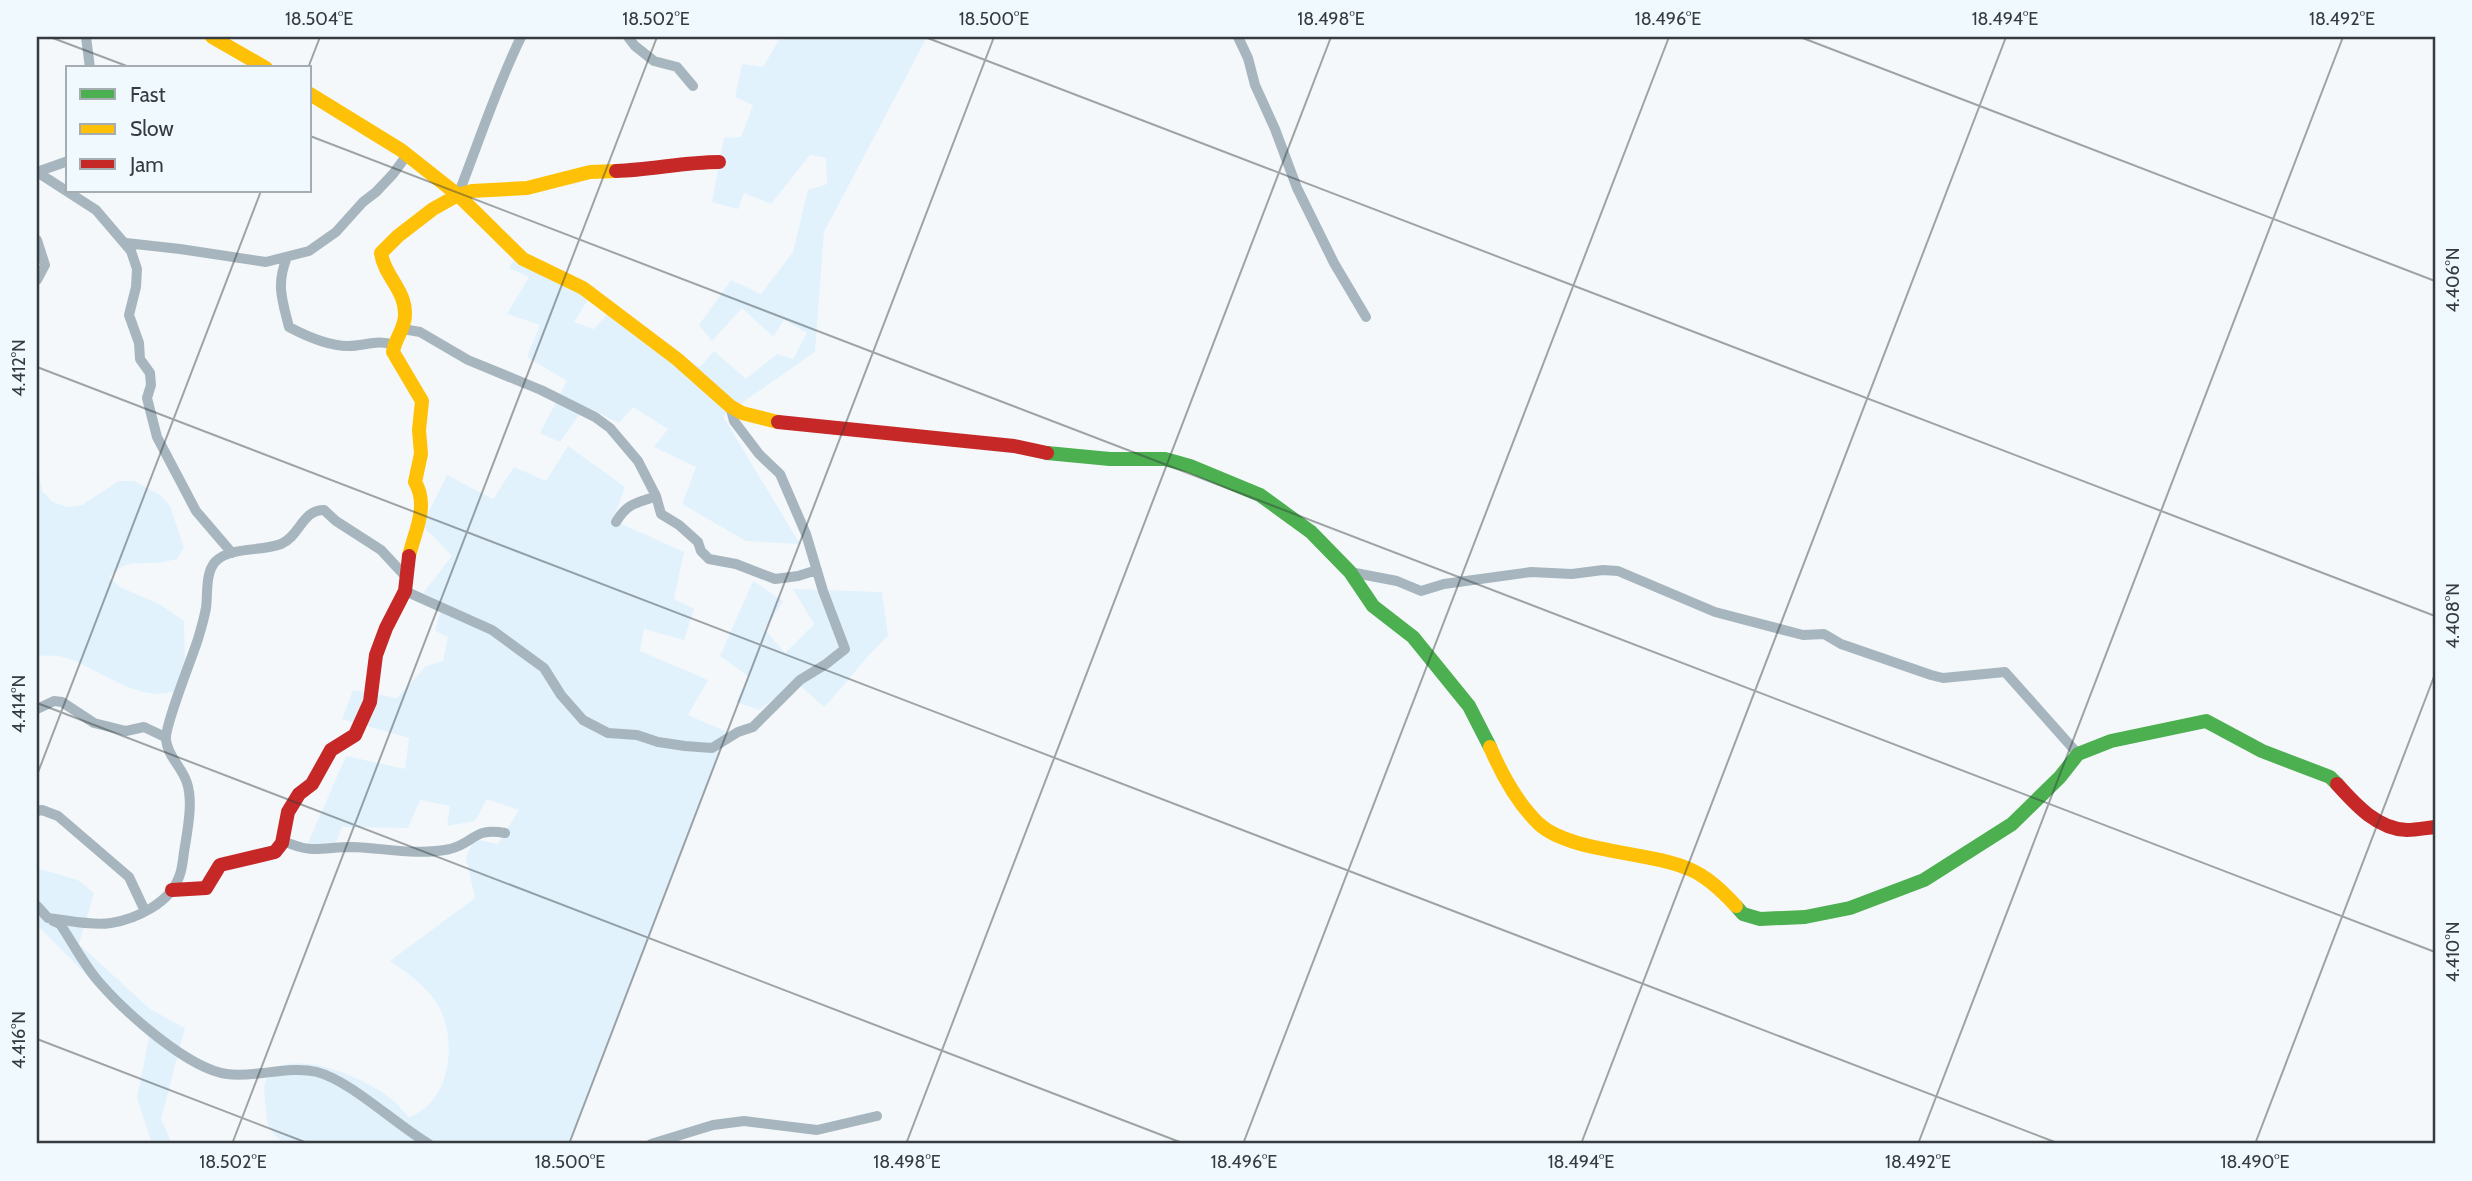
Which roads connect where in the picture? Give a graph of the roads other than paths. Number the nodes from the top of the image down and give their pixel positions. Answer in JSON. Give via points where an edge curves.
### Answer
{"nodes":[{"id":1,"x":86,"y":37,"type":"edge"},
{"id":2,"x":212,"y":37,"type":"edge"},
{"id":3,"x":521,"y":37,"type":"edge"},
{"id":4,"x":628,"y":37,"type":"edge"},
{"id":5,"x":1238,"y":37,"type":"edge"},
{"id":6,"x":90,"y":66,"type":"edge"},
{"id":7,"x":263,"y":66,"type":"edge"},
{"id":8,"x":693,"y":86,"type":"dead end"},
{"id":9,"x":312,"y":95,"type":"edge"},
{"id":10,"x":407,"y":155,"type":"junction"},
{"id":11,"x":66,"y":161,"type":"edge"},
{"id":12,"x":719,"y":162,"type":"dead end"},
{"id":13,"x":37,"y":172,"type":"edge"},
{"id":14,"x":66,"y":190,"type":"edge"},
{"id":15,"x":69,"y":192,"type":"edge"},
{"id":16,"x":458,"y":195,"type":"junction"},
{"id":17,"x":37,"y":240,"type":"edge"},
{"id":18,"x":126,"y":243,"type":"junction"},
{"id":19,"x":287,"y":257,"type":"junction"},
{"id":20,"x":37,"y":280,"type":"edge"},
{"id":21,"x":1366,"y":317,"type":"dead end"},
{"id":22,"x":403,"y":329,"type":"junction"},
{"id":23,"x":393,"y":345,"type":"junction"},
{"id":24,"x":730,"y":406,"type":"junction"},
{"id":25,"x":656,"y":496,"type":"junction"},
{"id":26,"x":616,"y":522,"type":"dead end"},
{"id":27,"x":232,"y":553,"type":"junction"},
{"id":28,"x":817,"y":570,"type":"junction"},
{"id":29,"x":1350,"y":572,"type":"junction"},
{"id":30,"x":406,"y":585,"type":"junction"},
{"id":31,"x":37,"y":709,"type":"edge"},
{"id":32,"x":165,"y":737,"type":"junction"},
{"id":33,"x":2078,"y":754,"type":"junction"},
{"id":34,"x":37,"y":811,"type":"edge"},
{"id":35,"x":2435,"y":827,"type":"edge"},
{"id":36,"x":505,"y":833,"type":"dead end"},
{"id":37,"x":282,"y":841,"type":"junction"},
{"id":38,"x":172,"y":890,"type":"junction"},
{"id":39,"x":37,"y":906,"type":"edge"},
{"id":40,"x":145,"y":911,"type":"junction"},
{"id":41,"x":37,"y":913,"type":"edge"},
{"id":42,"x":48,"y":918,"type":"junction"},
{"id":43,"x":877,"y":1116,"type":"dead end"},
{"id":44,"x":429,"y":1144,"type":"edge"},
{"id":45,"x":651,"y":1144,"type":"edge"}],
"edges":[{"from":1,"to":6,"type":"street"},
{"from":2,"to":7,"type":"street"},
{"from":3,"to":16,"type":"street"},
{"from":4,"to":8,"type":"street","via":[[654,61],[677,67]]},
{"from":5,"to":21,"type":"street","via":[[1297,188]]},
{"from":9,"to":10,"type":"street"},
{"from":10,"to":16,"type":"street"},
{"from":10,"to":19,"type":"street","via":[[336,232],[309,251]]},
{"from":11,"to":13,"type":"street"},
{"from":12,"to":16,"type":"street","via":[[590,172],[527,188]]},
{"from":13,"to":14,"type":"street"},
{"from":15,"to":18,"type":"street","via":[[96,209]]},
{"from":16,"to":22,"type":"street","via":[[433,209],[381,253],[381,261],[403,296]]},
{"from":16,"to":24,"type":"street","via":[[523,260],[583,288]]},
{"from":17,"to":20,"type":"street","via":[[45,265]]},
{"from":18,"to":19,"type":"street","via":[[241,260],[266,262]]},
{"from":18,"to":27,"type":"street","via":[[137,269],[129,315],[140,359],[150,373],[147,398],[157,437],[195,511]]},
{"from":19,"to":23,"type":"street","via":[[281,296],[289,327],[346,346]]},
{"from":22,"to":23,"type":"street"},
{"from":22,"to":25,"type":"street","via":[[420,332],[468,360],[596,417],[638,461]]},
{"from":23,"to":30,"type":"street","via":[[398,363],[422,401],[421,454],[415,482],[422,494],[422,509]]},
{"from":24,"to":28,"type":"street","via":[[734,421],[780,474]]},
{"from":24,"to":29,"type":"street","via":[[764,420],[833,429],[1017,446],[1059,456],[1180,463],[1260,495],[1293,517]]},
{"from":25,"to":26,"type":"street","via":[[632,503]]},
{"from":25,"to":28,"type":"street","via":[[661,514],[698,542],[709,559],[775,579]]},
{"from":27,"to":30,"type":"street","via":[[262,550],[291,539],[306,517],[314,510],[324,510],[382,550]]},
{"from":27,"to":32,"type":"street","via":[[216,561],[210,572],[198,639]]},
{"from":28,"to":30,"type":"street","via":[[845,649],[800,680],[753,727],[712,748],[608,733],[583,720],[544,668],[492,630]]},
{"from":29,"to":33,"type":"street","via":[[1422,591],[1531,572],[1618,571],[1715,612],[1803,635],[1824,634],[1931,675],[2005,672]]},
{"from":29,"to":33,"type":"street","via":[[1373,606],[1411,634],[1469,706],[1505,782],[1540,825],[1590,846],[1691,869],[1720,889],[1744,914],[1760,919],[1850,908],[1924,880],[2012,824]]},
{"from":30,"to":37,"type":"street","via":[[376,655],[365,717],[355,735],[331,750],[312,784],[299,794],[288,812]]},
{"from":31,"to":32,"type":"street","via":[[62,702],[93,723],[126,731],[144,727]]},
{"from":32,"to":38,"type":"street","via":[[187,784],[189,804],[180,877]]},
{"from":33,"to":35,"type":"street","via":[[2111,741],[2206,721],[2262,751],[2330,777],[2381,823],[2405,830]]},
{"from":34,"to":40,"type":"street","via":[[58,816],[129,877]]},
{"from":36,"to":37,"type":"street","via":[[481,832],[452,848],[429,852],[354,847],[311,850]]},
{"from":37,"to":38,"type":"street","via":[[275,852],[220,865],[206,888]]},
{"from":38,"to":40,"type":"street"},
{"from":39,"to":42,"type":"street"},
{"from":40,"to":42,"type":"street","via":[[110,923]]},
{"from":41,"to":42,"type":"street"},
{"from":42,"to":44,"type":"street","via":[[60,924],[97,981],[174,1049],[206,1068],[228,1074],[317,1072],[345,1084]]},
{"from":43,"to":45,"type":"street","via":[[817,1130],[744,1121],[713,1125]]}]}
